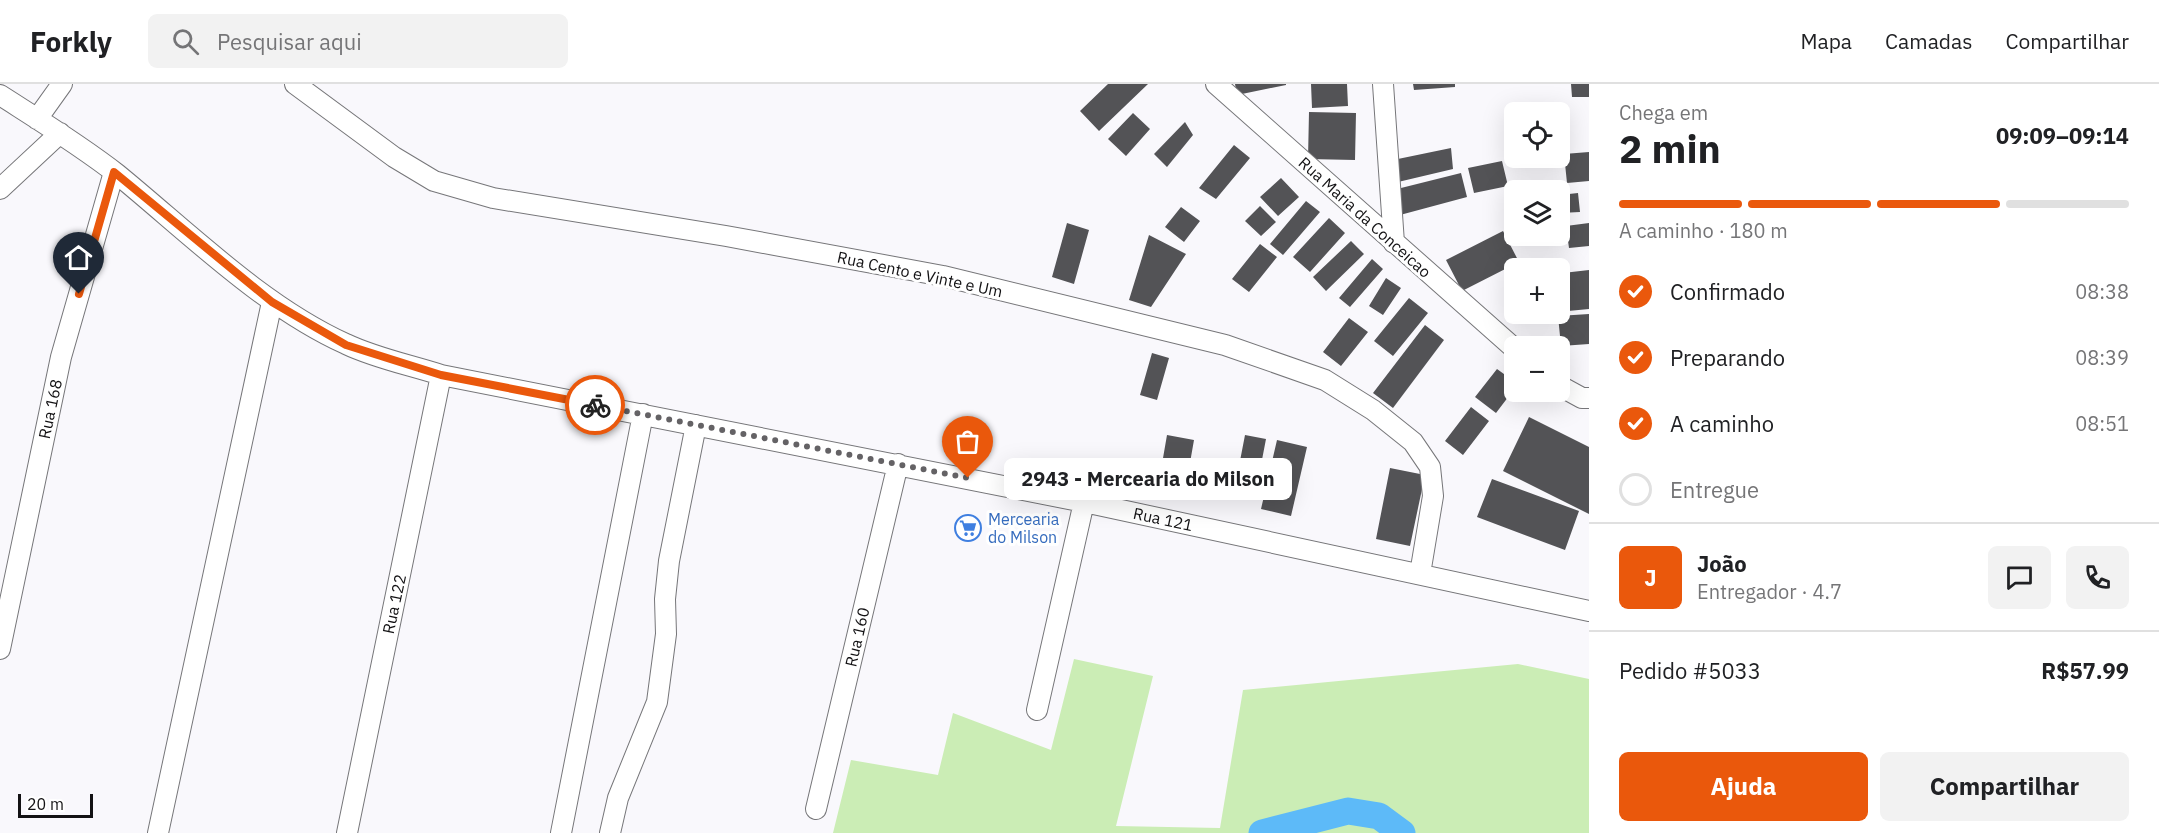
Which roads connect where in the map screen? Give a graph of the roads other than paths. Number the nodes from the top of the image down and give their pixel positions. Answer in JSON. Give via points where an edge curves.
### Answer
{"nodes":[{"id":1,"x":62,"y":84,"type":"edge"},
{"id":2,"x":295,"y":84,"type":"edge"},
{"id":3,"x":1216,"y":84,"type":"edge"},
{"id":4,"x":1383,"y":84,"type":"edge"},
{"id":5,"x":0,"y":95,"type":"edge"},
{"id":6,"x":37,"y":119,"type":"junction"},
{"id":7,"x":60,"y":133,"type":"junction"},
{"id":8,"x":114,"y":172,"type":"junction"},
{"id":9,"x":0,"y":189,"type":"edge"},
{"id":10,"x":1394,"y":243,"type":"junction"},
{"id":11,"x":272,"y":302,"type":"junction"},
{"id":12,"x":1504,"y":340,"type":"edge"},
{"id":13,"x":441,"y":375,"type":"junction"},
{"id":14,"x":1570,"y":391,"type":"edge"},
{"id":15,"x":1589,"y":398,"type":"edge"},
{"id":16,"x":643,"y":414,"type":"junction"},
{"id":17,"x":696,"y":425,"type":"junction"},
{"id":18,"x":898,"y":464,"type":"junction"},
{"id":19,"x":1084,"y":502,"type":"junction"},
{"id":20,"x":1420,"y":574,"type":"junction"},
{"id":21,"x":1589,"y":611,"type":"edge"},
{"id":22,"x":0,"y":649,"type":"edge"},
{"id":23,"x":1037,"y":710,"type":"dead end"},
{"id":24,"x":816,"y":809,"type":"dead end"},
{"id":25,"x":158,"y":833,"type":"edge"},
{"id":26,"x":348,"y":833,"type":"edge"},
{"id":27,"x":561,"y":833,"type":"edge"},
{"id":28,"x":610,"y":833,"type":"edge"}],
"edges":[{"from":1,"to":6,"type":"street"},
{"from":2,"to":20,"type":"street","name":"Rua Cento e Vinte e Um","via":[[394,157],[434,181],[493,198],[943,276],[1225,345],[1325,380],[1373,410],[1413,442],[1430,467],[1433,496]]},
{"from":3,"to":10,"type":"street","name":"Rua Maria da Conceicao"},
{"from":4,"to":10,"type":"street"},
{"from":5,"to":6,"type":"street","name":"Rua 121"},
{"from":6,"to":7,"type":"street","name":"Rua 121"},
{"from":7,"to":8,"type":"street","name":"Rua 121"},
{"from":7,"to":9,"type":"street"},
{"from":8,"to":11,"type":"street","name":"Rua 121"},
{"from":8,"to":22,"type":"street","name":"Rua 168","via":[[61,357]]},
{"from":10,"to":12,"type":"street","name":"Rua Maria da Conceicao"},
{"from":11,"to":13,"type":"street","name":"Rua 121","via":[[346,345]]},
{"from":11,"to":25,"type":"street"},
{"from":13,"to":16,"type":"street","name":"Rua 121"},
{"from":13,"to":26,"type":"street","name":"Rua 122"},
{"from":14,"to":15,"type":"street"},
{"from":16,"to":17,"type":"street","name":"Rua 121"},
{"from":16,"to":27,"type":"street"},
{"from":17,"to":18,"type":"street","name":"Rua 121"},
{"from":17,"to":28,"type":"street","via":[[669,561],[666,634],[657,702],[618,798]]},
{"from":18,"to":19,"type":"street","name":"Rua 121"},
{"from":18,"to":24,"type":"street","name":"Rua 160"},
{"from":19,"to":20,"type":"street","name":"Rua 121"},
{"from":19,"to":23,"type":"street"},
{"from":20,"to":21,"type":"street","name":"Rua 121"}]}
